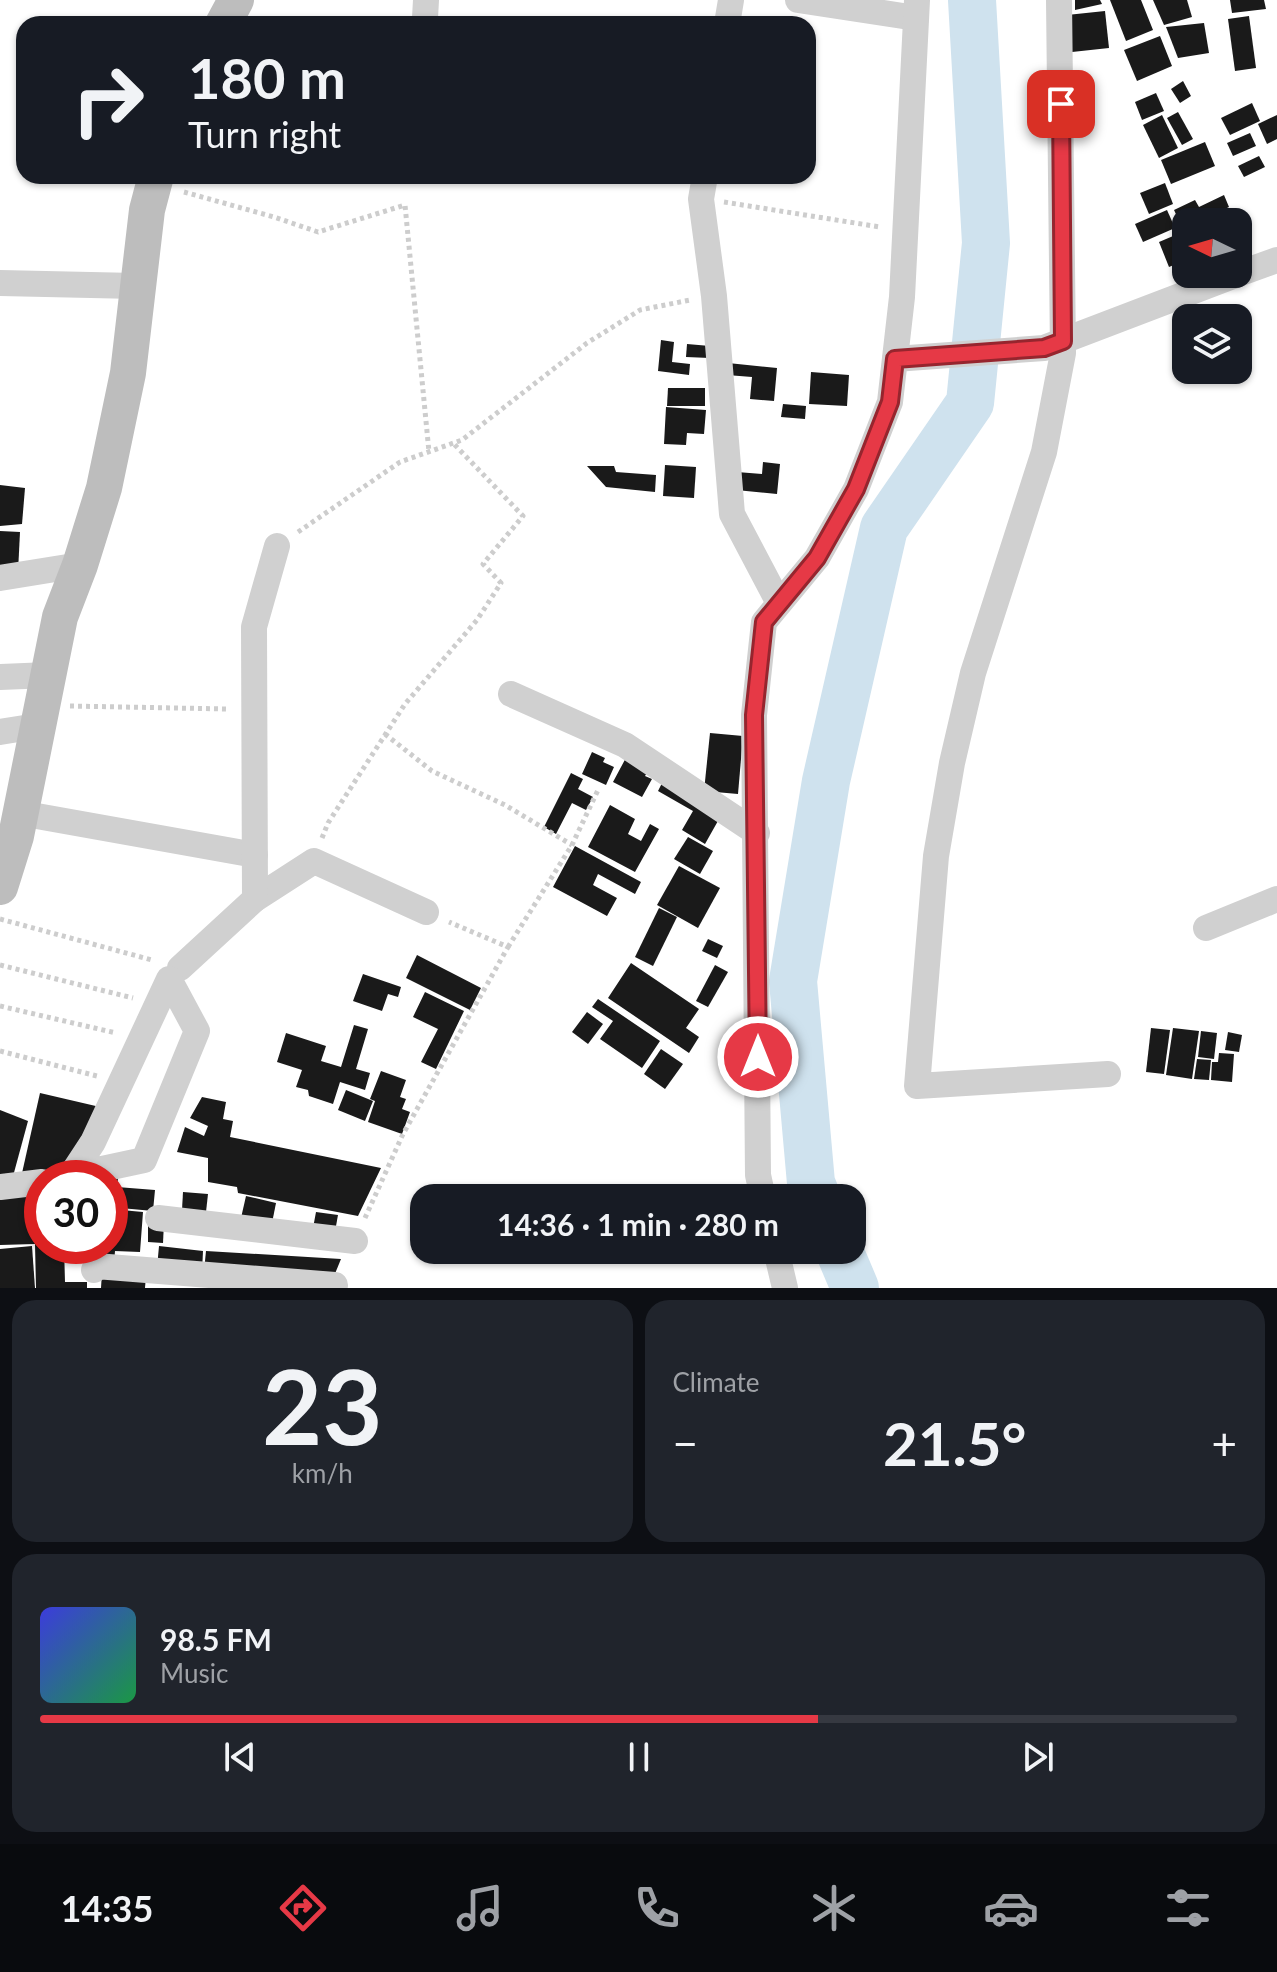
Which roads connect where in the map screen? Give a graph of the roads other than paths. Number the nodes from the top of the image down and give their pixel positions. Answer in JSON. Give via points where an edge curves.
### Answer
{"nodes":[{"id":1,"x":798,"y":0,"type":"edge"},
{"id":2,"x":1059,"y":0,"type":"edge"},
{"id":3,"x":917,"y":9,"type":"edge"},
{"id":4,"x":154,"y":184,"type":"edge"},
{"id":5,"x":703,"y":187,"type":"edge"},
{"id":6,"x":1277,"y":260,"type":"edge"},
{"id":7,"x":1252,"y":269,"type":"edge"},
{"id":8,"x":0,"y":283,"type":"edge"},
{"id":9,"x":136,"y":286,"type":"junction"},
{"id":10,"x":1201,"y":288,"type":"edge"},
{"id":11,"x":1054,"y":344,"type":"junction"},
{"id":12,"x":896,"y":359,"type":"junction"},
{"id":13,"x":277,"y":546,"type":"road end"},
{"id":14,"x":80,"y":565,"type":"junction"},
{"id":15,"x":0,"y":578,"type":"edge"},
{"id":16,"x":779,"y":603,"type":"junction"},
{"id":17,"x":0,"y":677,"type":"edge"},
{"id":18,"x":511,"y":694,"type":"dead end"},
{"id":19,"x":42,"y":702,"type":"junction"},
{"id":20,"x":0,"y":732,"type":"edge"},
{"id":21,"x":20,"y":813,"type":"junction"},
{"id":22,"x":757,"y":833,"type":"junction"},
{"id":23,"x":255,"y":855,"type":"junction"},
{"id":24,"x":0,"y":887,"type":"edge"},
{"id":25,"x":255,"y":899,"type":"junction"},
{"id":26,"x":1277,"y":899,"type":"edge"},
{"id":27,"x":426,"y":912,"type":"road end"},
{"id":28,"x":1206,"y":928,"type":"dead end"},
{"id":29,"x":180,"y":968,"type":"road end"},
{"id":30,"x":1108,"y":1074,"type":"dead end"},
{"id":31,"x":66,"y":1176,"type":"edge"},
{"id":32,"x":24,"y":1184,"type":"edge"},
{"id":33,"x":760,"y":1184,"type":"edge"},
{"id":34,"x":0,"y":1187,"type":"edge"},
{"id":35,"x":158,"y":1218,"type":"dead end"},
{"id":36,"x":355,"y":1241,"type":"road end"},
{"id":37,"x":779,"y":1264,"type":"edge"},
{"id":38,"x":94,"y":1270,"type":"dead end"},
{"id":39,"x":335,"y":1285,"type":"dead end"},
{"id":40,"x":785,"y":1288,"type":"edge"}],
"edges":[{"from":1,"to":3,"type":"street"},
{"from":2,"to":11,"type":"street"},
{"from":3,"to":12,"type":"street"},
{"from":4,"to":9,"type":"main road"},
{"from":5,"to":16,"type":"street","via":[[732,514]]},
{"from":6,"to":7,"type":"street"},
{"from":8,"to":9,"type":"street"},
{"from":9,"to":14,"type":"main road","via":[[128,373],[104,488]]},
{"from":10,"to":11,"type":"street"},
{"from":11,"to":12,"type":"street"},
{"from":11,"to":30,"type":"street","via":[[1044,452],[973,673],[952,763],[936,856],[917,1086]]},
{"from":12,"to":16,"type":"street","via":[[890,402],[856,489],[817,558]]},
{"from":13,"to":23,"type":"street","via":[[254,627]]},
{"from":14,"to":15,"type":"street"},
{"from":14,"to":19,"type":"main road","via":[[60,617]]},
{"from":16,"to":22,"type":"street","via":[[764,622],[754,715]]},
{"from":17,"to":19,"type":"street"},
{"from":18,"to":22,"type":"street","via":[[625,745]]},
{"from":19,"to":20,"type":"street"},
{"from":19,"to":21,"type":"main road"},
{"from":21,"to":23,"type":"street"},
{"from":21,"to":24,"type":"main road"},
{"from":22,"to":33,"type":"street"},
{"from":23,"to":25,"type":"street"},
{"from":25,"to":27,"type":"street","via":[[314,861]]},
{"from":25,"to":29,"type":"street"},
{"from":26,"to":28,"type":"street"},
{"from":31,"to":31,"type":"street","via":[[144,1160],[197,1031],[169,979],[93,1142]]},
{"from":32,"to":34,"type":"street"},
{"from":35,"to":36,"type":"street"},
{"from":37,"to":40,"type":"street"},
{"from":38,"to":39,"type":"street","via":[[96,1266]]}]}
